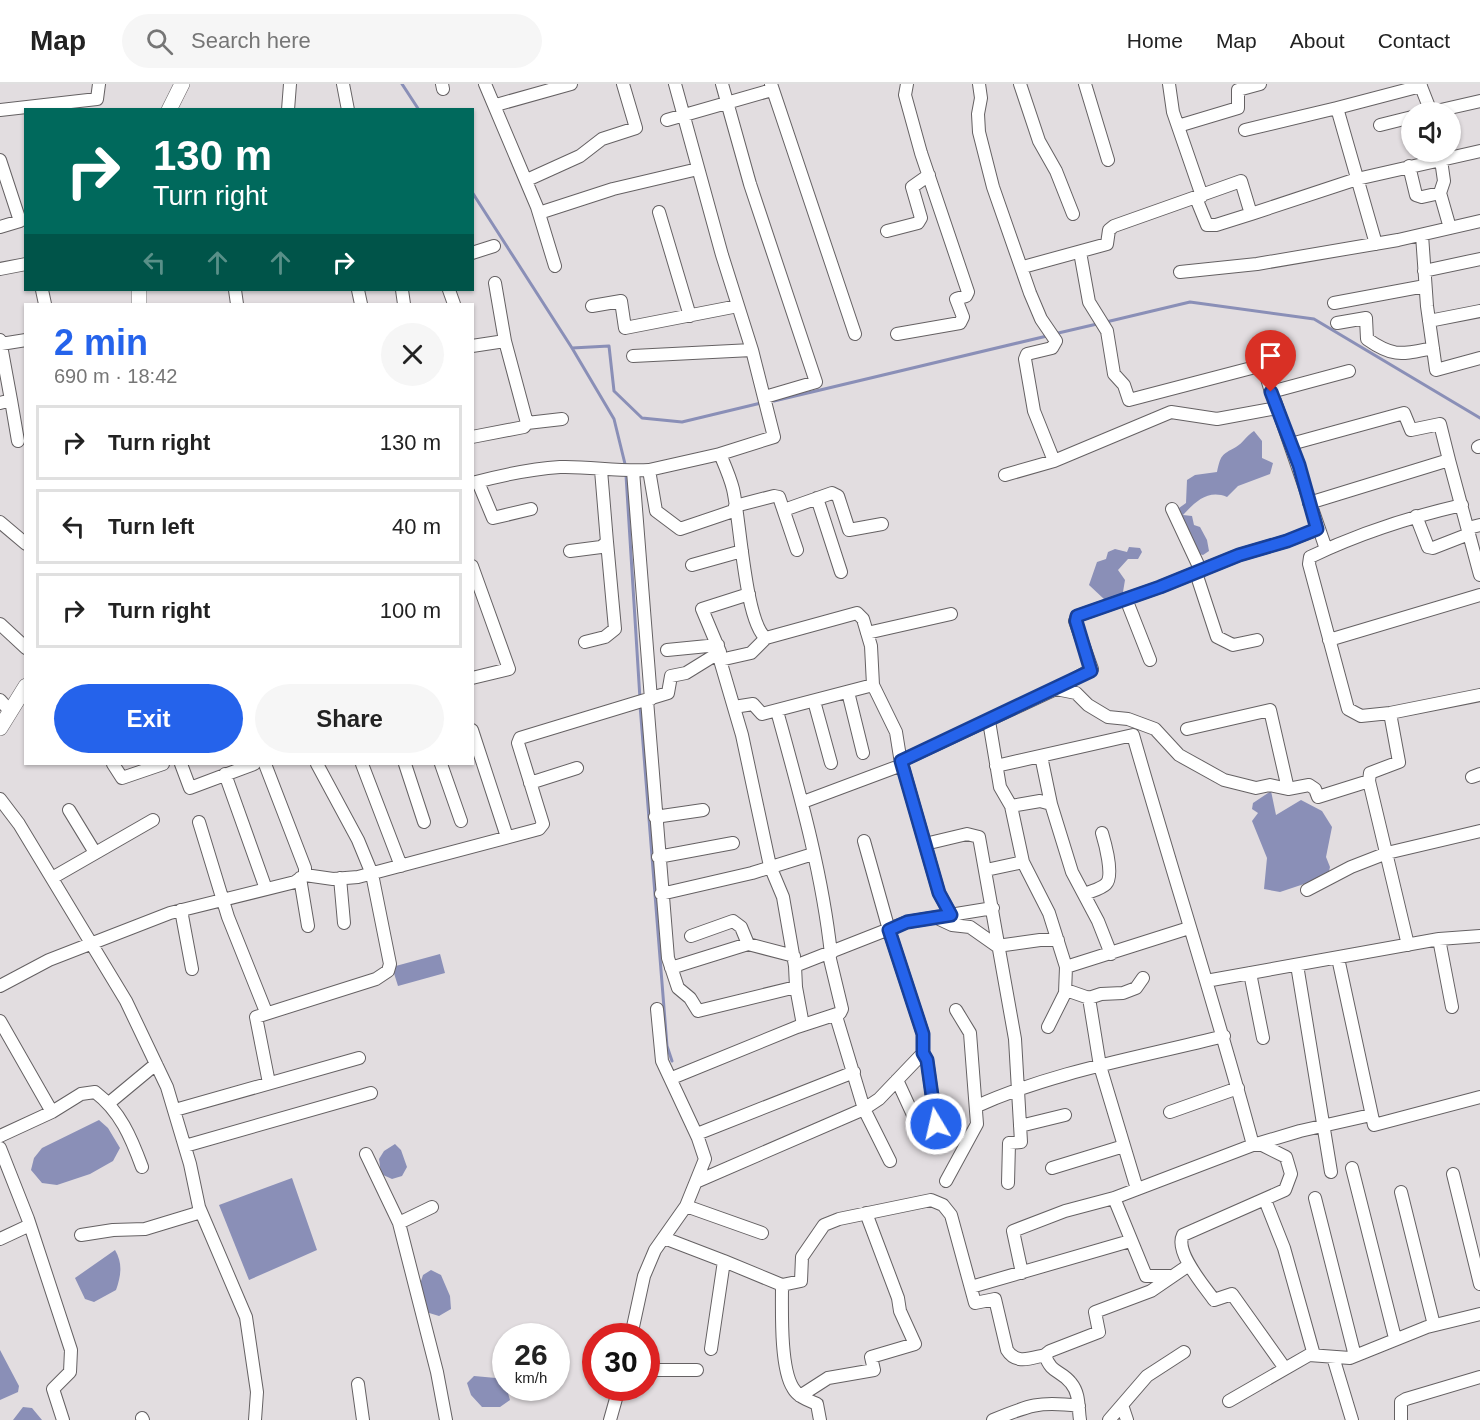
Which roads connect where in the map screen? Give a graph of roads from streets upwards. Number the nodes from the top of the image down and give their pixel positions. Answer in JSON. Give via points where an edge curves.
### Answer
{"nodes":[{"id":1,"x":99,"y":84,"type":"edge"},
{"id":2,"x":182,"y":84,"type":"edge"},
{"id":3,"x":290,"y":84,"type":"edge"},
{"id":4,"x":344,"y":84,"type":"edge"},
{"id":5,"x":485,"y":84,"type":"edge"},
{"id":6,"x":622,"y":84,"type":"edge"},
{"id":7,"x":675,"y":84,"type":"edge"},
{"id":8,"x":722,"y":84,"type":"edge"},
{"id":9,"x":906,"y":84,"type":"edge"},
{"id":10,"x":979,"y":84,"type":"edge"},
{"id":11,"x":1020,"y":84,"type":"edge"},
{"id":12,"x":1169,"y":84,"type":"edge"},
{"id":13,"x":1260,"y":84,"type":"edge"},
{"id":14,"x":566,"y":85,"type":"edge"},
{"id":15,"x":1090,"y":85,"type":"edge"},
{"id":16,"x":1421,"y":85,"type":"edge"},
{"id":17,"x":772,"y":87,"type":"edge"},
{"id":18,"x":1480,"y":101,"type":"edge"},
{"id":19,"x":1428,"y":102,"type":"edge"},
{"id":20,"x":496,"y":105,"type":"junction"},
{"id":21,"x":727,"y":105,"type":"junction"},
{"id":22,"x":1461,"y":105,"type":"edge"},
{"id":23,"x":170,"y":108,"type":"edge"},
{"id":24,"x":288,"y":108,"type":"edge"},
{"id":25,"x":348,"y":108,"type":"edge"},
{"id":26,"x":1337,"y":108,"type":"junction"},
{"id":27,"x":0,"y":110,"type":"edge"},
{"id":28,"x":684,"y":115,"type":"junction"},
{"id":29,"x":667,"y":120,"type":"dead end"},
{"id":30,"x":1401,"y":120,"type":"edge"},
{"id":31,"x":1380,"y":125,"type":"dead end"},
{"id":32,"x":1178,"y":126,"type":"junction"},
{"id":33,"x":1245,"y":130,"type":"dead end"},
{"id":34,"x":1480,"y":151,"type":"edge"},
{"id":35,"x":1461,"y":155,"type":"edge"},
{"id":36,"x":0,"y":160,"type":"edge"},
{"id":37,"x":1108,"y":160,"type":"dead end"},
{"id":38,"x":1430,"y":162,"type":"edge"},
{"id":39,"x":1441,"y":162,"type":"edge"},
{"id":40,"x":1409,"y":166,"type":"junction"},
{"id":41,"x":698,"y":169,"type":"junction"},
{"id":42,"x":930,"y":175,"type":"junction"},
{"id":43,"x":1357,"y":179,"type":"junction"},
{"id":44,"x":527,"y":180,"type":"junction"},
{"id":45,"x":1440,"y":193,"type":"junction"},
{"id":46,"x":1199,"y":197,"type":"junction"},
{"id":47,"x":659,"y":212,"type":"dead end"},
{"id":48,"x":539,"y":213,"type":"junction"},
{"id":49,"x":1073,"y":214,"type":"dead end"},
{"id":50,"x":1251,"y":214,"type":"junction"},
{"id":51,"x":23,"y":220,"type":"edge"},
{"id":52,"x":1480,"y":221,"type":"edge"},
{"id":53,"x":0,"y":227,"type":"edge"},
{"id":54,"x":1450,"y":228,"type":"junction"},
{"id":55,"x":887,"y":231,"type":"dead end"},
{"id":56,"x":1422,"y":235,"type":"junction"},
{"id":57,"x":1376,"y":244,"type":"junction"},
{"id":58,"x":494,"y":246,"type":"dead end"},
{"id":59,"x":474,"y":252,"type":"edge"},
{"id":60,"x":1080,"y":252,"type":"junction"},
{"id":61,"x":1480,"y":259,"type":"edge"},
{"id":62,"x":24,"y":264,"type":"edge"},
{"id":63,"x":555,"y":266,"type":"dead end"},
{"id":64,"x":1023,"y":267,"type":"junction"},
{"id":65,"x":0,"y":268,"type":"edge"},
{"id":66,"x":1424,"y":270,"type":"junction"},
{"id":67,"x":1180,"y":272,"type":"dead end"},
{"id":68,"x":495,"y":284,"type":"dead end"},
{"id":69,"x":1425,"y":286,"type":"junction"},
{"id":70,"x":1334,"y":303,"type":"dead end"},
{"id":71,"x":592,"y":306,"type":"dead end"},
{"id":72,"x":738,"y":306,"type":"junction"},
{"id":73,"x":1480,"y":311,"type":"edge"},
{"id":74,"x":690,"y":316,"type":"junction"},
{"id":75,"x":1429,"y":321,"type":"junction"},
{"id":76,"x":1337,"y":323,"type":"dead end"},
{"id":77,"x":855,"y":334,"type":"dead end"},
{"id":78,"x":897,"y":334,"type":"dead end"},
{"id":79,"x":24,"y":340,"type":"edge"},
{"id":80,"x":505,"y":341,"type":"junction"},
{"id":81,"x":0,"y":342,"type":"edge"},
{"id":82,"x":474,"y":346,"type":"edge"},
{"id":83,"x":1433,"y":348,"type":"junction"},
{"id":84,"x":752,"y":350,"type":"junction"},
{"id":85,"x":633,"y":356,"type":"dead end"},
{"id":86,"x":1480,"y":358,"type":"edge"},
{"id":87,"x":1349,"y":372,"type":"dead end"},
{"id":88,"x":1271,"y":392,"type":"junction"},
{"id":89,"x":5,"y":401,"type":"edge"},
{"id":90,"x":766,"y":401,"type":"junction"},
{"id":91,"x":1277,"y":408,"type":"junction"},
{"id":92,"x":562,"y":419,"type":"dead end"},
{"id":93,"x":527,"y":423,"type":"junction"},
{"id":94,"x":474,"y":436,"type":"edge"},
{"id":95,"x":18,"y":441,"type":"dead end"},
{"id":96,"x":1291,"y":444,"type":"junction"},
{"id":97,"x":720,"y":454,"type":"junction"},
{"id":98,"x":1449,"y":460,"type":"junction"},
{"id":99,"x":1054,"y":461,"type":"junction"},
{"id":100,"x":601,"y":470,"type":"junction"},
{"id":101,"x":648,"y":470,"type":"junction"},
{"id":102,"x":628,"y":472,"type":"junction"},
{"id":103,"x":1005,"y":475,"type":"dead end"},
{"id":104,"x":475,"y":482,"type":"edge"},
{"id":105,"x":817,"y":498,"type":"junction"},
{"id":106,"x":1309,"y":503,"type":"junction"},
{"id":107,"x":1462,"y":505,"type":"junction"},
{"id":108,"x":736,"y":508,"type":"junction"},
{"id":109,"x":531,"y":509,"type":"dead end"},
{"id":110,"x":1172,"y":509,"type":"dead end"},
{"id":111,"x":784,"y":510,"type":"junction"},
{"id":112,"x":1416,"y":516,"type":"junction"},
{"id":113,"x":0,"y":522,"type":"edge"},
{"id":114,"x":882,"y":524,"type":"dead end"},
{"id":115,"x":1317,"y":529,"type":"junction"},
{"id":116,"x":1472,"y":529,"type":"edge"},
{"id":117,"x":849,"y":530,"type":"junction"},
{"id":118,"x":829,"y":533,"type":"junction"},
{"id":119,"x":24,"y":542,"type":"edge"},
{"id":120,"x":607,"y":543,"type":"junction"},
{"id":121,"x":1326,"y":549,"type":"junction"},
{"id":122,"x":797,"y":550,"type":"dead end"},
{"id":123,"x":570,"y":551,"type":"dead end"},
{"id":124,"x":742,"y":551,"type":"junction"},
{"id":125,"x":692,"y":565,"type":"dead end"},
{"id":126,"x":474,"y":572,"type":"edge"},
{"id":127,"x":841,"y":572,"type":"dead end"},
{"id":128,"x":1198,"y":572,"type":"junction"},
{"id":129,"x":1480,"y":575,"type":"edge"},
{"id":130,"x":748,"y":594,"type":"junction"},
{"id":131,"x":1480,"y":595,"type":"edge"},
{"id":132,"x":1126,"y":599,"type":"junction"},
{"id":133,"x":951,"y":614,"type":"dead end"},
{"id":134,"x":0,"y":624,"type":"edge"},
{"id":135,"x":867,"y":633,"type":"junction"},
{"id":136,"x":766,"y":638,"type":"junction"},
{"id":137,"x":1257,"y":639,"type":"dead end"},
{"id":138,"x":1329,"y":640,"type":"junction"},
{"id":139,"x":585,"y":642,"type":"dead end"},
{"id":140,"x":24,"y":646,"type":"edge"},
{"id":141,"x":667,"y":650,"type":"dead end"},
{"id":142,"x":719,"y":652,"type":"junction"},
{"id":143,"x":1150,"y":660,"type":"dead end"},
{"id":144,"x":474,"y":678,"type":"edge"},
{"id":145,"x":873,"y":685,"type":"junction"},
{"id":146,"x":24,"y":688,"type":"edge"},
{"id":147,"x":1056,"y":689,"type":"junction"},
{"id":148,"x":848,"y":692,"type":"junction"},
{"id":149,"x":1480,"y":695,"type":"edge"},
{"id":150,"x":644,"y":701,"type":"junction"},
{"id":151,"x":814,"y":701,"type":"junction"},
{"id":152,"x":5,"y":706,"type":"edge"},
{"id":153,"x":734,"y":707,"type":"junction"},
{"id":154,"x":777,"y":711,"type":"junction"},
{"id":155,"x":1390,"y":712,"type":"junction"},
{"id":156,"x":989,"y":720,"type":"junction"},
{"id":157,"x":0,"y":728,"type":"edge"},
{"id":158,"x":1187,"y":729,"type":"dead end"},
{"id":159,"x":474,"y":736,"type":"edge"},
{"id":160,"x":863,"y":753,"type":"dead end"},
{"id":161,"x":1041,"y":756,"type":"junction"},
{"id":162,"x":831,"y":763,"type":"dead end"},
{"id":163,"x":902,"y":763,"type":"junction"},
{"id":164,"x":115,"y":765,"type":"edge"},
{"id":165,"x":160,"y":765,"type":"edge"},
{"id":166,"x":181,"y":765,"type":"edge"},
{"id":167,"x":251,"y":765,"type":"edge"},
{"id":168,"x":265,"y":765,"type":"edge"},
{"id":169,"x":318,"y":765,"type":"edge"},
{"id":170,"x":362,"y":765,"type":"edge"},
{"id":171,"x":405,"y":765,"type":"edge"},
{"id":172,"x":441,"y":765,"type":"edge"},
{"id":173,"x":996,"y":766,"type":"junction"},
{"id":174,"x":577,"y":768,"type":"dead end"},
{"id":175,"x":225,"y":774,"type":"junction"},
{"id":176,"x":1369,"y":781,"type":"junction"},
{"id":177,"x":530,"y":783,"type":"junction"},
{"id":178,"x":1288,"y":789,"type":"junction"},
{"id":179,"x":0,"y":799,"type":"edge"},
{"id":180,"x":802,"y":802,"type":"junction"},
{"id":181,"x":1051,"y":804,"type":"junction"},
{"id":182,"x":1011,"y":806,"type":"junction"},
{"id":183,"x":69,"y":810,"type":"dead end"},
{"id":184,"x":703,"y":810,"type":"dead end"},
{"id":185,"x":655,"y":817,"type":"junction"},
{"id":186,"x":153,"y":820,"type":"dead end"},
{"id":187,"x":461,"y":821,"type":"dead end"},
{"id":188,"x":199,"y":822,"type":"dead end"},
{"id":189,"x":424,"y":822,"type":"dead end"},
{"id":190,"x":1480,"y":831,"type":"edge"},
{"id":191,"x":1102,"y":833,"type":"dead end"},
{"id":192,"x":507,"y":837,"type":"junction"},
{"id":193,"x":864,"y":842,"type":"dead end"},
{"id":194,"x":733,"y":843,"type":"dead end"},
{"id":195,"x":925,"y":844,"type":"junction"},
{"id":196,"x":94,"y":851,"type":"junction"},
{"id":197,"x":1387,"y":853,"type":"junction"},
{"id":198,"x":813,"y":854,"type":"junction"},
{"id":199,"x":658,"y":857,"type":"junction"},
{"id":200,"x":1023,"y":862,"type":"junction"},
{"id":201,"x":401,"y":866,"type":"junction"},
{"id":202,"x":770,"y":866,"type":"junction"},
{"id":203,"x":986,"y":870,"type":"junction"},
{"id":204,"x":372,"y":874,"type":"junction"},
{"id":205,"x":302,"y":877,"type":"junction"},
{"id":206,"x":52,"y":878,"type":"junction"},
{"id":207,"x":340,"y":878,"type":"junction"},
{"id":208,"x":266,"y":888,"type":"junction"},
{"id":209,"x":1307,"y":890,"type":"dead end"},
{"id":210,"x":661,"y":894,"type":"junction"},
{"id":211,"x":1085,"y":894,"type":"junction"},
{"id":212,"x":224,"y":899,"type":"junction"},
{"id":213,"x":993,"y":908,"type":"junction"},
{"id":214,"x":181,"y":910,"type":"junction"},
{"id":215,"x":951,"y":915,"type":"junction"},
{"id":216,"x":937,"y":918,"type":"junction"},
{"id":217,"x":344,"y":923,"type":"dead end"},
{"id":218,"x":308,"y":926,"type":"dead end"},
{"id":219,"x":1189,"y":928,"type":"junction"},
{"id":220,"x":889,"y":930,"type":"junction"},
{"id":221,"x":691,"y":936,"type":"dead end"},
{"id":222,"x":1480,"y":936,"type":"edge"},
{"id":223,"x":1439,"y":939,"type":"junction"},
{"id":224,"x":1058,"y":940,"type":"junction"},
{"id":225,"x":91,"y":943,"type":"junction"},
{"id":226,"x":748,"y":944,"type":"junction"},
{"id":227,"x":1408,"y":945,"type":"junction"},
{"id":228,"x":997,"y":946,"type":"junction"},
{"id":229,"x":830,"y":954,"type":"junction"},
{"id":230,"x":1111,"y":954,"type":"junction"},
{"id":231,"x":1338,"y":957,"type":"junction"},
{"id":232,"x":794,"y":961,"type":"junction"},
{"id":233,"x":1297,"y":965,"type":"junction"},
{"id":234,"x":1066,"y":967,"type":"junction"},
{"id":235,"x":671,"y":968,"type":"junction"},
{"id":236,"x":192,"y":969,"type":"dead end"},
{"id":237,"x":1250,"y":973,"type":"junction"},
{"id":238,"x":1143,"y":978,"type":"dead end"},
{"id":239,"x":1206,"y":981,"type":"junction"},
{"id":240,"x":0,"y":986,"type":"edge"},
{"id":241,"x":796,"y":987,"type":"junction"},
{"id":242,"x":1066,"y":990,"type":"junction"},
{"id":243,"x":1089,"y":998,"type":"junction"},
{"id":244,"x":1452,"y":1007,"type":"dead end"},
{"id":245,"x":657,"y":1009,"type":"dead end"},
{"id":246,"x":956,"y":1010,"type":"dead end"},
{"id":247,"x":266,"y":1012,"type":"junction"},
{"id":248,"x":836,"y":1016,"type":"junction"},
{"id":249,"x":1,"y":1025,"type":"edge"},
{"id":250,"x":803,"y":1026,"type":"junction"},
{"id":251,"x":1048,"y":1027,"type":"dead end"},
{"id":252,"x":1224,"y":1036,"type":"junction"},
{"id":253,"x":1263,"y":1038,"type":"dead end"},
{"id":254,"x":923,"y":1053,"type":"junction"},
{"id":255,"x":359,"y":1058,"type":"dead end"},
{"id":256,"x":156,"y":1064,"type":"junction"},
{"id":257,"x":1100,"y":1066,"type":"junction"},
{"id":258,"x":854,"y":1072,"type":"junction"},
{"id":259,"x":672,"y":1077,"type":"junction"},
{"id":260,"x":897,"y":1080,"type":"junction"},
{"id":261,"x":269,"y":1083,"type":"junction"},
{"id":262,"x":1238,"y":1088,"type":"junction"},
{"id":263,"x":1018,"y":1090,"type":"junction"},
{"id":264,"x":371,"y":1093,"type":"dead end"},
{"id":265,"x":1480,"y":1097,"type":"edge"},
{"id":266,"x":109,"y":1103,"type":"junction"},
{"id":267,"x":977,"y":1106,"type":"junction"},
{"id":268,"x":864,"y":1109,"type":"junction"},
{"id":269,"x":175,"y":1110,"type":"junction"},
{"id":270,"x":52,"y":1112,"type":"junction"},
{"id":271,"x":1170,"y":1112,"type":"dead end"},
{"id":272,"x":1065,"y":1115,"type":"dead end"},
{"id":273,"x":1371,"y":1115,"type":"junction"},
{"id":274,"x":914,"y":1117,"type":"dead end"},
{"id":275,"x":936,"y":1124,"type":"dead end"},
{"id":276,"x":1020,"y":1126,"type":"junction"},
{"id":277,"x":1323,"y":1126,"type":"junction"},
{"id":278,"x":697,"y":1134,"type":"junction"},
{"id":279,"x":0,"y":1136,"type":"edge"},
{"id":280,"x":1253,"y":1145,"type":"junction"},
{"id":281,"x":185,"y":1146,"type":"junction"},
{"id":282,"x":1124,"y":1146,"type":"junction"},
{"id":283,"x":0,"y":1149,"type":"edge"},
{"id":284,"x":366,"y":1154,"type":"dead end"},
{"id":285,"x":890,"y":1161,"type":"dead end"},
{"id":286,"x":142,"y":1167,"type":"dead end"},
{"id":287,"x":1052,"y":1168,"type":"dead end"},
{"id":288,"x":1352,"y":1168,"type":"dead end"},
{"id":289,"x":1331,"y":1172,"type":"dead end"},
{"id":290,"x":1454,"y":1174,"type":"dead end"},
{"id":291,"x":946,"y":1180,"type":"dead end"},
{"id":292,"x":698,"y":1181,"type":"junction"},
{"id":293,"x":1008,"y":1183,"type":"dead end"},
{"id":294,"x":1137,"y":1189,"type":"junction"},
{"id":295,"x":1401,"y":1192,"type":"dead end"},
{"id":296,"x":1114,"y":1198,"type":"junction"},
{"id":297,"x":1315,"y":1198,"type":"dead end"},
{"id":298,"x":1265,"y":1200,"type":"junction"},
{"id":299,"x":686,"y":1206,"type":"junction"},
{"id":300,"x":432,"y":1208,"type":"dead end"},
{"id":301,"x":201,"y":1212,"type":"junction"},
{"id":302,"x":866,"y":1214,"type":"junction"},
{"id":303,"x":399,"y":1223,"type":"junction"},
{"id":304,"x":30,"y":1226,"type":"junction"},
{"id":305,"x":762,"y":1233,"type":"dead end"},
{"id":306,"x":81,"y":1235,"type":"dead end"},
{"id":307,"x":663,"y":1238,"type":"junction"},
{"id":308,"x":0,"y":1239,"type":"edge"},
{"id":309,"x":1130,"y":1241,"type":"junction"},
{"id":310,"x":724,"y":1261,"type":"junction"},
{"id":311,"x":1189,"y":1265,"type":"junction"},
{"id":312,"x":1022,"y":1273,"type":"junction"},
{"id":313,"x":1170,"y":1276,"type":"junction"},
{"id":314,"x":1480,"y":1284,"type":"edge"},
{"id":315,"x":782,"y":1285,"type":"junction"},
{"id":316,"x":971,"y":1287,"type":"junction"},
{"id":317,"x":1480,"y":1314,"type":"edge"},
{"id":318,"x":634,"y":1323,"type":"edge"},
{"id":319,"x":1434,"y":1325,"type":"junction"},
{"id":320,"x":1395,"y":1338,"type":"junction"},
{"id":321,"x":711,"y":1349,"type":"dead end"},
{"id":322,"x":1184,"y":1352,"type":"dead end"},
{"id":323,"x":1045,"y":1355,"type":"junction"},
{"id":324,"x":1314,"y":1355,"type":"junction"},
{"id":325,"x":1355,"y":1356,"type":"junction"},
{"id":326,"x":1333,"y":1357,"type":"junction"},
{"id":327,"x":1284,"y":1367,"type":"junction"},
{"id":328,"x":660,"y":1370,"type":"edge"},
{"id":329,"x":697,"y":1370,"type":"dead end"},
{"id":330,"x":1480,"y":1377,"type":"edge"},
{"id":331,"x":358,"y":1384,"type":"dead end"},
{"id":332,"x":800,"y":1396,"type":"junction"},
{"id":333,"x":615,"y":1401,"type":"edge"},
{"id":334,"x":1228,"y":1401,"type":"dead end"},
{"id":335,"x":1122,"y":1405,"type":"junction"},
{"id":336,"x":1079,"y":1406,"type":"junction"},
{"id":337,"x":63,"y":1420,"type":"edge"},
{"id":338,"x":255,"y":1420,"type":"edge"},
{"id":339,"x":363,"y":1420,"type":"edge"},
{"id":340,"x":446,"y":1420,"type":"edge"},
{"id":341,"x":610,"y":1420,"type":"edge"},
{"id":342,"x":820,"y":1420,"type":"edge"},
{"id":343,"x":993,"y":1420,"type":"edge"},
{"id":344,"x":1080,"y":1420,"type":"edge"},
{"id":345,"x":1109,"y":1420,"type":"edge"},
{"id":346,"x":1127,"y":1420,"type":"edge"},
{"id":347,"x":1352,"y":1420,"type":"edge"},
{"id":348,"x":1401,"y":1420,"type":"edge"}],
"edges":[{"from":1,"to":27,"type":"street","via":[[97,99]]},
{"from":2,"to":23,"type":"street"},
{"from":3,"to":24,"type":"street"},
{"from":4,"to":25,"type":"street"},
{"from":5,"to":20,"type":"street"},
{"from":6,"to":44,"type":"street","via":[[636,128],[602,139],[580,156]]},
{"from":7,"to":28,"type":"street"},
{"from":8,"to":21,"type":"street"},
{"from":9,"to":42,"type":"street","via":[[905,95]]},
{"from":10,"to":64,"type":"street","via":[[981,146]]},
{"from":11,"to":49,"type":"street"},
{"from":12,"to":32,"type":"street"},
{"from":13,"to":32,"type":"street","via":[[1238,90],[1238,108]]},
{"from":14,"to":20,"type":"street"},
{"from":15,"to":37,"type":"street"},
{"from":16,"to":19,"type":"street"},
{"from":16,"to":26,"type":"street"},
{"from":17,"to":21,"type":"street"},
{"from":17,"to":77,"type":"street"},
{"from":18,"to":22,"type":"street"},
{"from":20,"to":44,"type":"street"},
{"from":21,"to":28,"type":"street"},
{"from":21,"to":90,"type":"street","via":[[816,382]]},
{"from":26,"to":33,"type":"street"},
{"from":26,"to":43,"type":"street"},
{"from":28,"to":29,"type":"street"},
{"from":28,"to":41,"type":"street"},
{"from":30,"to":31,"type":"street"},
{"from":32,"to":46,"type":"street"},
{"from":34,"to":35,"type":"street"},
{"from":36,"to":51,"type":"street"},
{"from":38,"to":40,"type":"street"},
{"from":39,"to":45,"type":"street","via":[[1444,181]]},
{"from":40,"to":43,"type":"street"},
{"from":40,"to":45,"type":"street","via":[[1416,195]]},
{"from":41,"to":48,"type":"street","via":[[613,189]]},
{"from":41,"to":72,"type":"street"},
{"from":42,"to":55,"type":"street","via":[[912,187],[921,218],[918,223]]},
{"from":42,"to":78,"type":"street","via":[[968,292],[956,299],[963,319],[960,323]]},
{"from":43,"to":50,"type":"street"},
{"from":43,"to":57,"type":"street"},
{"from":44,"to":48,"type":"street"},
{"from":45,"to":54,"type":"street"},
{"from":46,"to":50,"type":"street","via":[[1207,225]]},
{"from":46,"to":50,"type":"street","via":[[1241,181]]},
{"from":46,"to":60,"type":"street","via":[[1114,226],[1109,230],[1107,244]]},
{"from":47,"to":74,"type":"street"},
{"from":48,"to":63,"type":"street"},
{"from":51,"to":53,"type":"street"},
{"from":52,"to":54,"type":"street"},
{"from":54,"to":56,"type":"street"},
{"from":56,"to":57,"type":"street"},
{"from":56,"to":66,"type":"street"},
{"from":57,"to":67,"type":"street"},
{"from":58,"to":59,"type":"street"},
{"from":60,"to":64,"type":"street"},
{"from":60,"to":88,"type":"street","via":[[1089,302],[1107,330],[1114,374],[1124,385],[1129,400],[1263,364]]},
{"from":61,"to":66,"type":"street"},
{"from":62,"to":65,"type":"street"},
{"from":64,"to":99,"type":"street","via":[[1034,302],[1053,335],[1052,348],[1027,354],[1025,358],[1035,411]]},
{"from":66,"to":69,"type":"street"},
{"from":68,"to":80,"type":"street"},
{"from":69,"to":70,"type":"street"},
{"from":69,"to":75,"type":"street"},
{"from":71,"to":74,"type":"street","via":[[621,301],[625,328]]},
{"from":72,"to":74,"type":"street"},
{"from":72,"to":84,"type":"street"},
{"from":73,"to":75,"type":"street"},
{"from":75,"to":83,"type":"street"},
{"from":76,"to":83,"type":"street","via":[[1366,318],[1367,339],[1386,352],[1399,355]]},
{"from":79,"to":81,"type":"street"},
{"from":80,"to":82,"type":"street"},
{"from":80,"to":93,"type":"street"},
{"from":81,"to":89,"type":"street"},
{"from":83,"to":86,"type":"street","via":[[1437,370]]},
{"from":84,"to":85,"type":"street"},
{"from":84,"to":90,"type":"street"},
{"from":87,"to":88,"type":"street"},
{"from":88,"to":91,"type":"street"},
{"from":89,"to":95,"type":"street"},
{"from":90,"to":97,"type":"street","via":[[774,437]]},
{"from":91,"to":96,"type":"street"},
{"from":91,"to":99,"type":"street","via":[[1216,419],[1172,412]]},
{"from":92,"to":93,"type":"street"},
{"from":93,"to":94,"type":"street","via":[[524,427]]},
{"from":96,"to":98,"type":"street","via":[[1404,413],[1411,430],[1440,424]]},
{"from":96,"to":106,"type":"street"},
{"from":97,"to":101,"type":"street"},
{"from":97,"to":108,"type":"street"},
{"from":98,"to":106,"type":"street"},
{"from":98,"to":107,"type":"street"},
{"from":99,"to":103,"type":"street"},
{"from":100,"to":102,"type":"street"},
{"from":100,"to":104,"type":"street","via":[[562,467],[514,472]]},
{"from":100,"to":120,"type":"street"},
{"from":101,"to":102,"type":"street"},
{"from":101,"to":108,"type":"street","via":[[656,511],[680,529]]},
{"from":102,"to":150,"type":"street"},
{"from":104,"to":109,"type":"street","via":[[493,518]]},
{"from":105,"to":111,"type":"street"},
{"from":105,"to":117,"type":"street","via":[[832,493],[838,496]]},
{"from":105,"to":118,"type":"street"},
{"from":106,"to":115,"type":"street"},
{"from":107,"to":112,"type":"street"},
{"from":107,"to":116,"type":"street"},
{"from":108,"to":111,"type":"street","via":[[774,496],[779,497]]},
{"from":108,"to":124,"type":"street"},
{"from":110,"to":128,"type":"street"},
{"from":111,"to":122,"type":"street"},
{"from":112,"to":116,"type":"street","via":[[1428,547]]},
{"from":112,"to":121,"type":"street"},
{"from":113,"to":119,"type":"street"},
{"from":114,"to":117,"type":"street"},
{"from":115,"to":121,"type":"street"},
{"from":115,"to":128,"type":"street"},
{"from":116,"to":129,"type":"street"},
{"from":117,"to":118,"type":"street"},
{"from":118,"to":127,"type":"street"},
{"from":120,"to":123,"type":"street"},
{"from":120,"to":139,"type":"street","via":[[615,629],[605,637]]},
{"from":121,"to":138,"type":"street","via":[[1308,561]]},
{"from":124,"to":125,"type":"street"},
{"from":124,"to":130,"type":"street"},
{"from":126,"to":144,"type":"street","via":[[509,669]]},
{"from":128,"to":132,"type":"street"},
{"from":128,"to":137,"type":"street","via":[[1217,637],[1233,645]]},
{"from":130,"to":136,"type":"street"},
{"from":130,"to":142,"type":"street","via":[[702,609]]},
{"from":131,"to":138,"type":"street"},
{"from":132,"to":143,"type":"street"},
{"from":132,"to":147,"type":"street","via":[[1077,616],[1092,669]]},
{"from":133,"to":135,"type":"street"},
{"from":134,"to":140,"type":"street"},
{"from":135,"to":136,"type":"street","via":[[857,613]]},
{"from":135,"to":145,"type":"street"},
{"from":136,"to":142,"type":"street","via":[[751,653]]},
{"from":138,"to":155,"type":"street","via":[[1348,709],[1361,716]]},
{"from":141,"to":142,"type":"street"},
{"from":142,"to":150,"type":"street","via":[[686,673],[671,676],[668,693]]},
{"from":142,"to":153,"type":"street"},
{"from":145,"to":148,"type":"street"},
{"from":145,"to":163,"type":"street","via":[[896,732]]},
{"from":146,"to":152,"type":"street"},
{"from":147,"to":156,"type":"street"},
{"from":147,"to":178,"type":"street","via":[[1076,693],[1108,717],[1128,719],[1155,729],[1179,755],[1224,780],[1257,788],[1270,785]]},
{"from":148,"to":151,"type":"street"},
{"from":148,"to":160,"type":"street"},
{"from":149,"to":155,"type":"street"},
{"from":150,"to":177,"type":"street","via":[[520,738],[518,743]]},
{"from":150,"to":185,"type":"street"},
{"from":151,"to":154,"type":"street"},
{"from":151,"to":162,"type":"street"},
{"from":152,"to":157,"type":"street"},
{"from":153,"to":154,"type":"street","via":[[751,703],[762,714]]},
{"from":153,"to":202,"type":"street"},
{"from":154,"to":180,"type":"street"},
{"from":155,"to":176,"type":"street","via":[[1399,762],[1370,773]]},
{"from":156,"to":163,"type":"street"},
{"from":156,"to":173,"type":"street"},
{"from":158,"to":178,"type":"street","via":[[1270,710]]},
{"from":159,"to":192,"type":"street"},
{"from":161,"to":173,"type":"street"},
{"from":161,"to":181,"type":"street"},
{"from":161,"to":219,"type":"street","via":[[1133,735]]},
{"from":163,"to":180,"type":"street"},
{"from":163,"to":195,"type":"street"},
{"from":164,"to":165,"type":"street","via":[[122,778]]},
{"from":166,"to":175,"type":"street","via":[[190,788]]},
{"from":167,"to":175,"type":"street"},
{"from":168,"to":205,"type":"street","via":[[305,867]]},
{"from":169,"to":204,"type":"street"},
{"from":170,"to":201,"type":"street"},
{"from":171,"to":189,"type":"street"},
{"from":172,"to":187,"type":"street"},
{"from":173,"to":182,"type":"street","via":[[1000,787]]},
{"from":174,"to":177,"type":"street"},
{"from":175,"to":208,"type":"street"},
{"from":176,"to":178,"type":"street","via":[[1318,797],[1309,785]]},
{"from":176,"to":197,"type":"street"},
{"from":177,"to":192,"type":"street","via":[[542,827]]},
{"from":179,"to":206,"type":"street"},
{"from":180,"to":198,"type":"street"},
{"from":181,"to":182,"type":"street","via":[[1040,801]]},
{"from":181,"to":211,"type":"street","via":[[1072,872]]},
{"from":182,"to":200,"type":"street"},
{"from":183,"to":196,"type":"street"},
{"from":184,"to":185,"type":"street"},
{"from":185,"to":199,"type":"street"},
{"from":186,"to":196,"type":"street"},
{"from":188,"to":212,"type":"street"},
{"from":190,"to":197,"type":"street"},
{"from":191,"to":211,"type":"street","via":[[1109,856],[1109,879]]},
{"from":192,"to":201,"type":"street"},
{"from":193,"to":220,"type":"street"},
{"from":194,"to":199,"type":"street"},
{"from":195,"to":203,"type":"street","via":[[967,834],[979,837]]},
{"from":195,"to":215,"type":"street","via":[[939,893]]},
{"from":196,"to":206,"type":"street"},
{"from":197,"to":209,"type":"street"},
{"from":197,"to":227,"type":"street"},
{"from":198,"to":202,"type":"street"},
{"from":198,"to":229,"type":"street"},
{"from":199,"to":210,"type":"street"},
{"from":200,"to":203,"type":"street"},
{"from":200,"to":224,"type":"street"},
{"from":201,"to":204,"type":"street"},
{"from":202,"to":210,"type":"street"},
{"from":202,"to":232,"type":"street","via":[[783,897]]},
{"from":203,"to":213,"type":"street"},
{"from":204,"to":207,"type":"street"},
{"from":204,"to":247,"type":"street","via":[[390,964],[388,971],[376,979]]},
{"from":205,"to":207,"type":"street"},
{"from":205,"to":208,"type":"street"},
{"from":205,"to":218,"type":"street"},
{"from":206,"to":225,"type":"street"},
{"from":207,"to":217,"type":"street"},
{"from":208,"to":212,"type":"street"},
{"from":210,"to":235,"type":"street"},
{"from":211,"to":230,"type":"street"},
{"from":212,"to":214,"type":"street"},
{"from":212,"to":247,"type":"street"},
{"from":213,"to":215,"type":"street"},
{"from":213,"to":228,"type":"street"},
{"from":214,"to":225,"type":"street"},
{"from":214,"to":236,"type":"street"},
{"from":215,"to":216,"type":"street"},
{"from":216,"to":220,"type":"street","via":[[907,922]]},
{"from":216,"to":228,"type":"street","via":[[970,927]]},
{"from":219,"to":230,"type":"street"},
{"from":219,"to":239,"type":"street"},
{"from":220,"to":229,"type":"street"},
{"from":220,"to":254,"type":"street","via":[[923,1034]]},
{"from":221,"to":226,"type":"street","via":[[733,921],[741,927]]},
{"from":222,"to":223,"type":"street"},
{"from":223,"to":227,"type":"street"},
{"from":223,"to":244,"type":"street"},
{"from":224,"to":228,"type":"street"},
{"from":224,"to":234,"type":"street"},
{"from":225,"to":240,"type":"street"},
{"from":225,"to":256,"type":"street","via":[[126,1001]]},
{"from":226,"to":232,"type":"street"},
{"from":226,"to":235,"type":"street"},
{"from":227,"to":231,"type":"street"},
{"from":228,"to":263,"type":"street","via":[[1015,1039]]},
{"from":229,"to":232,"type":"street"},
{"from":229,"to":248,"type":"street","via":[[842,1010]]},
{"from":230,"to":234,"type":"street"},
{"from":231,"to":233,"type":"street"},
{"from":231,"to":273,"type":"street"},
{"from":232,"to":241,"type":"street"},
{"from":233,"to":237,"type":"street"},
{"from":233,"to":277,"type":"street"},
{"from":234,"to":242,"type":"street"},
{"from":235,"to":241,"type":"street","via":[[678,988],[698,1011]]},
{"from":237,"to":239,"type":"street"},
{"from":237,"to":253,"type":"street"},
{"from":238,"to":243,"type":"street","via":[[1136,988],[1123,993]]},
{"from":239,"to":252,"type":"street"},
{"from":241,"to":250,"type":"street"},
{"from":242,"to":243,"type":"street"},
{"from":242,"to":251,"type":"street"},
{"from":243,"to":257,"type":"street"},
{"from":245,"to":259,"type":"street","via":[[662,1061]]},
{"from":246,"to":267,"type":"street","via":[[970,1033]]},
{"from":247,"to":261,"type":"street","via":[[256,1017],[255,1023]]},
{"from":248,"to":250,"type":"street"},
{"from":248,"to":258,"type":"street"},
{"from":249,"to":270,"type":"street"},
{"from":250,"to":259,"type":"street"},
{"from":252,"to":257,"type":"street"},
{"from":252,"to":262,"type":"street"},
{"from":254,"to":260,"type":"street"},
{"from":254,"to":275,"type":"street"},
{"from":255,"to":261,"type":"street"},
{"from":256,"to":266,"type":"street"},
{"from":256,"to":269,"type":"street"},
{"from":257,"to":263,"type":"street"},
{"from":257,"to":282,"type":"street"},
{"from":258,"to":268,"type":"street"},
{"from":258,"to":278,"type":"street"},
{"from":259,"to":278,"type":"street"},
{"from":260,"to":268,"type":"street"},
{"from":260,"to":274,"type":"street"},
{"from":261,"to":269,"type":"street"},
{"from":262,"to":271,"type":"street"},
{"from":262,"to":280,"type":"street"},
{"from":263,"to":267,"type":"street"},
{"from":263,"to":276,"type":"street"},
{"from":264,"to":281,"type":"street"},
{"from":265,"to":273,"type":"street","via":[[1376,1126]]},
{"from":266,"to":270,"type":"street","via":[[88,1091]]},
{"from":266,"to":286,"type":"street","via":[[129,1132]]},
{"from":267,"to":291,"type":"street","via":[[973,1135]]},
{"from":268,"to":285,"type":"street"},
{"from":268,"to":292,"type":"street"},
{"from":269,"to":281,"type":"street"},
{"from":270,"to":279,"type":"street"},
{"from":272,"to":276,"type":"street"},
{"from":273,"to":277,"type":"street"},
{"from":276,"to":293,"type":"street","via":[[1021,1142],[1009,1143]]},
{"from":277,"to":280,"type":"street"},
{"from":277,"to":289,"type":"street"},
{"from":278,"to":292,"type":"street","via":[[705,1159]]},
{"from":280,"to":294,"type":"street"},
{"from":280,"to":298,"type":"street","via":[[1262,1145],[1286,1157],[1291,1174],[1285,1190]]},
{"from":281,"to":301,"type":"street"},
{"from":282,"to":287,"type":"street"},
{"from":282,"to":294,"type":"street"},
{"from":283,"to":304,"type":"street"},
{"from":284,"to":303,"type":"street"},
{"from":288,"to":320,"type":"street"},
{"from":290,"to":314,"type":"street"},
{"from":292,"to":299,"type":"street"},
{"from":294,"to":296,"type":"street"},
{"from":295,"to":319,"type":"street"},
{"from":296,"to":309,"type":"street"},
{"from":296,"to":312,"type":"street","via":[[1012,1231]]},
{"from":297,"to":325,"type":"street"},
{"from":298,"to":311,"type":"street","via":[[1183,1235],[1181,1246]]},
{"from":298,"to":324,"type":"street","via":[[1284,1248]]},
{"from":299,"to":305,"type":"street"},
{"from":299,"to":307,"type":"street"},
{"from":300,"to":303,"type":"street"},
{"from":301,"to":306,"type":"street","via":[[145,1229]]},
{"from":301,"to":338,"type":"street","via":[[246,1317],[257,1392]]},
{"from":302,"to":315,"type":"street","via":[[824,1226],[802,1257],[801,1281]]},
{"from":302,"to":316,"type":"street","via":[[931,1200],[943,1205],[951,1215]]},
{"from":302,"to":332,"type":"street","via":[[915,1344],[871,1357],[874,1370],[828,1378]]},
{"from":303,"to":340,"type":"street"},
{"from":304,"to":308,"type":"street"},
{"from":304,"to":337,"type":"street","via":[[71,1350],[70,1372],[53,1389]]},
{"from":307,"to":310,"type":"street"},
{"from":307,"to":318,"type":"street","via":[[644,1276]]},
{"from":309,"to":312,"type":"street"},
{"from":309,"to":313,"type":"street","via":[[1146,1276]]},
{"from":310,"to":315,"type":"street"},
{"from":310,"to":321,"type":"street"},
{"from":311,"to":313,"type":"street"},
{"from":311,"to":327,"type":"street","via":[[1214,1300],[1232,1294]]},
{"from":312,"to":316,"type":"street"},
{"from":313,"to":323,"type":"street","via":[[1151,1290],[1095,1312],[1099,1332]]},
{"from":315,"to":332,"type":"street","via":[[783,1344],[792,1387]]},
{"from":316,"to":323,"type":"street","via":[[975,1303],[995,1299],[1011,1357],[1017,1360]]},
{"from":317,"to":319,"type":"street"},
{"from":319,"to":320,"type":"street"},
{"from":320,"to":325,"type":"street"},
{"from":322,"to":335,"type":"street","via":[[1147,1376]]},
{"from":323,"to":336,"type":"street","via":[[1052,1369],[1071,1383]]},
{"from":324,"to":326,"type":"street"},
{"from":324,"to":327,"type":"street"},
{"from":325,"to":326,"type":"street"},
{"from":326,"to":347,"type":"street"},
{"from":327,"to":334,"type":"street"},
{"from":328,"to":329,"type":"street"},
{"from":330,"to":348,"type":"street","via":[[1406,1399],[1399,1408]]},
{"from":331,"to":339,"type":"street"},
{"from":332,"to":342,"type":"street","via":[[817,1404]]},
{"from":333,"to":341,"type":"street"},
{"from":335,"to":345,"type":"street"},
{"from":335,"to":346,"type":"street"},
{"from":336,"to":343,"type":"street","via":[[1046,1402]]},
{"from":336,"to":344,"type":"street"}]}
